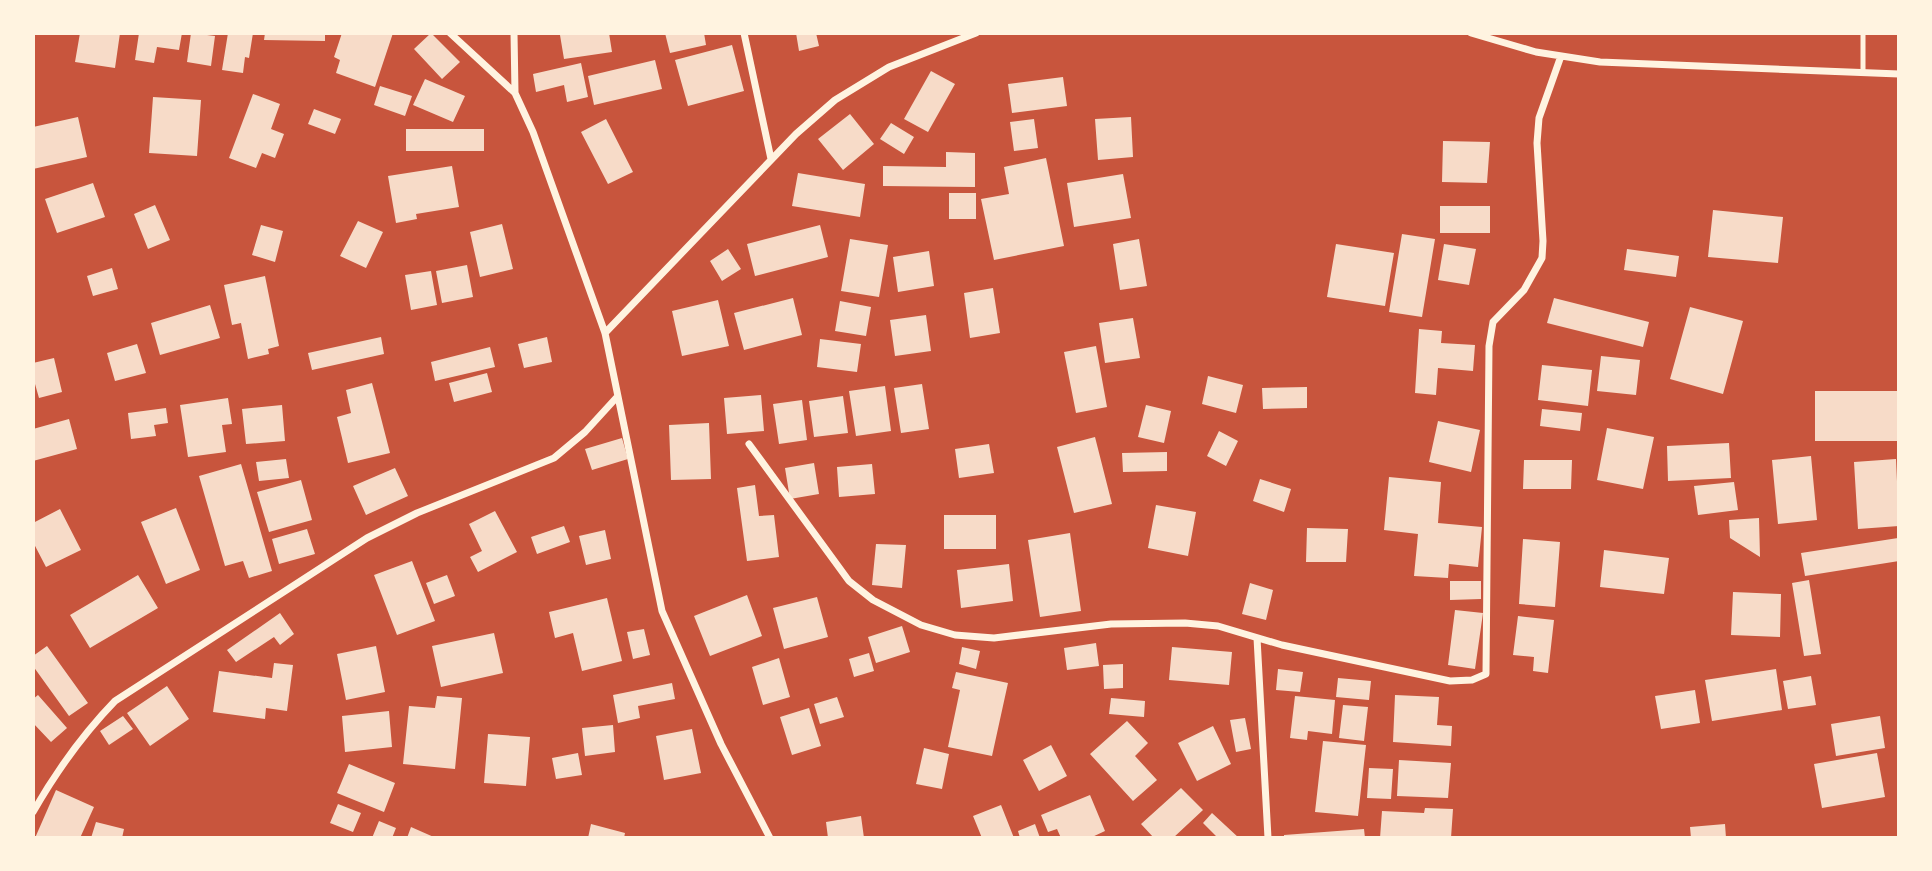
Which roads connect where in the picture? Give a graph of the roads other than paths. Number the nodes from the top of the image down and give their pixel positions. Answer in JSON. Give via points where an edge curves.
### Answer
{"nodes":[{"id":1,"x":450,"y":33,"type":"edge"},
{"id":2,"x":514,"y":33,"type":"edge"},
{"id":3,"x":744,"y":33,"type":"edge"},
{"id":4,"x":976,"y":33,"type":"edge"},
{"id":5,"x":1471,"y":33,"type":"edge"},
{"id":6,"x":1863,"y":33,"type":"edge"},
{"id":7,"x":1561,"y":56,"type":"junction"},
{"id":8,"x":1863,"y":72,"type":"junction"},
{"id":9,"x":1899,"y":74,"type":"edge"},
{"id":10,"x":515,"y":93,"type":"junction"},
{"id":11,"x":771,"y":159,"type":"junction"},
{"id":12,"x":605,"y":333,"type":"junction"},
{"id":13,"x":617,"y":397,"type":"junction"},
{"id":14,"x":748,"y":444,"type":"dead end"},
{"id":15,"x":1257,"y":638,"type":"junction"},
{"id":16,"x":33,"y":812,"type":"edge"},
{"id":17,"x":770,"y":838,"type":"edge"},
{"id":18,"x":1268,"y":838,"type":"edge"}],
"edges":[{"from":1,"to":10,"type":"street"},
{"from":2,"to":10,"type":"street"},
{"from":3,"to":11,"type":"street"},
{"from":4,"to":11,"type":"street","via":[[867,80],[835,100]]},
{"from":5,"to":7,"type":"street"},
{"from":6,"to":8,"type":"lane"},
{"from":7,"to":8,"type":"street","via":[[1600,62]]},
{"from":7,"to":15,"type":"street","via":[[1539,118],[1542,258],[1524,290],[1493,322],[1489,346],[1486,674],[1450,681]]},
{"from":8,"to":9,"type":"street"},
{"from":10,"to":12,"type":"street"},
{"from":11,"to":12,"type":"street"},
{"from":12,"to":13,"type":"street"},
{"from":13,"to":16,"type":"street","via":[[554,458],[416,513],[367,538],[115,701],[91,725]]},
{"from":13,"to":17,"type":"street","via":[[662,611],[721,744]]},
{"from":14,"to":15,"type":"street","via":[[849,581],[873,600],[921,625],[955,635],[994,638],[1111,624],[1185,623],[1218,626]]},
{"from":15,"to":18,"type":"street"}]}
